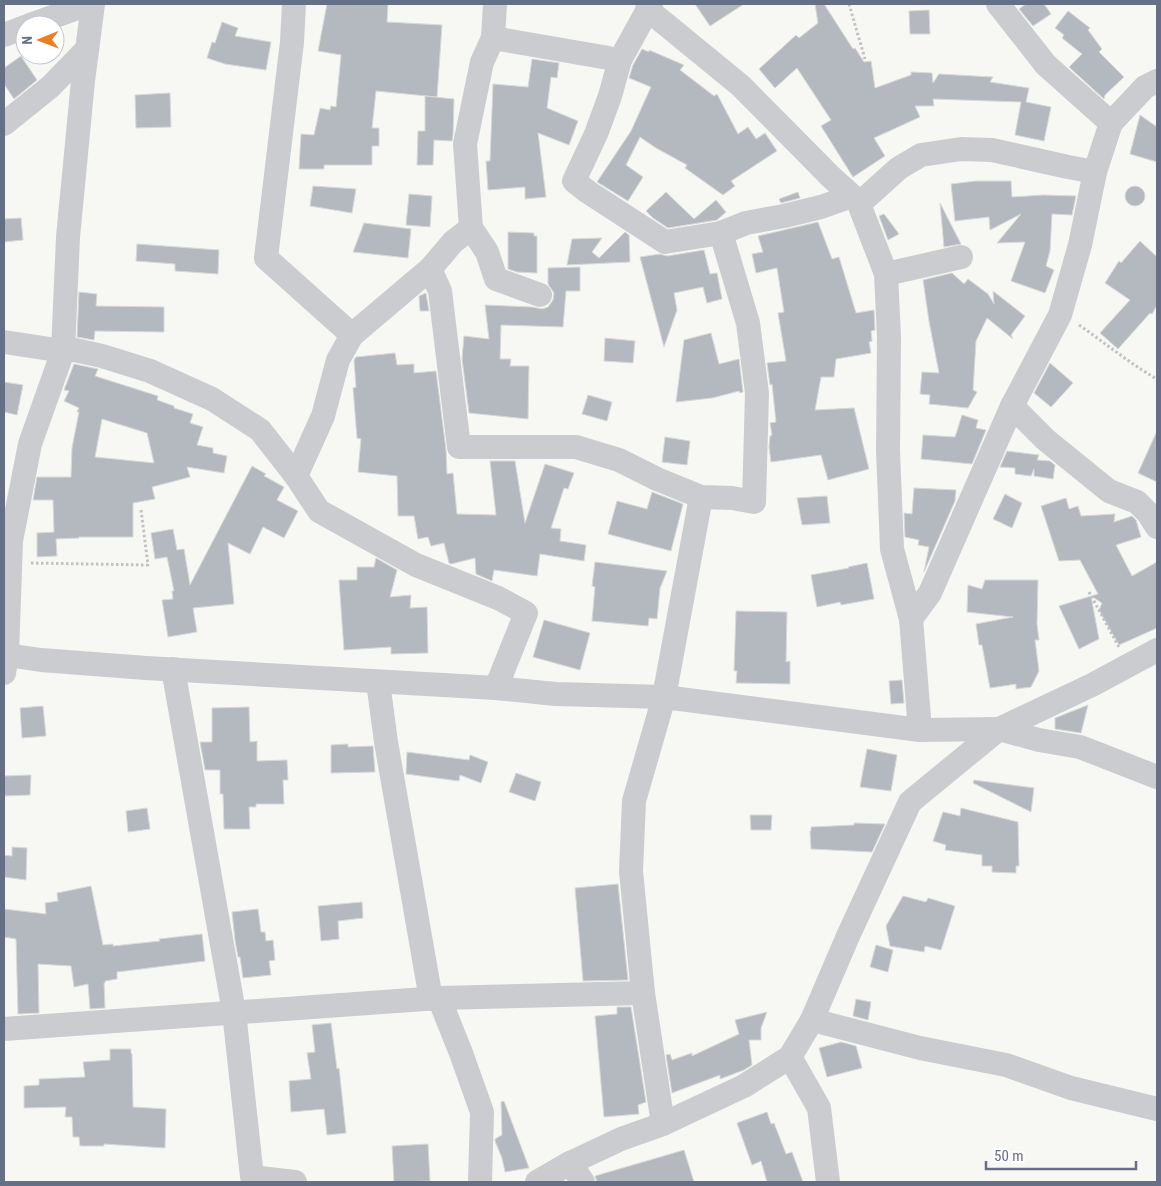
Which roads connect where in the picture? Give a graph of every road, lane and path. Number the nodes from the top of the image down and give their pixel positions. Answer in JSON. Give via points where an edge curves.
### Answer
{"nodes":[{"id":1,"x":91,"y":4,"type":"edge"},
{"id":2,"x":294,"y":4,"type":"edge"},
{"id":3,"x":495,"y":4,"type":"edge"},
{"id":4,"x":849,"y":4,"type":"edge"},
{"id":5,"x":998,"y":4,"type":"edge"},
{"id":6,"x":649,"y":6,"type":"edge"},
{"id":7,"x":59,"y":15,"type":"edge"},
{"id":8,"x":493,"y":38,"type":"junction"},
{"id":9,"x":87,"y":49,"type":"junction"},
{"id":10,"x":865,"y":59,"type":"dead end"},
{"id":11,"x":620,"y":60,"type":"junction"},
{"id":12,"x":1157,"y":81,"type":"edge"},
{"id":13,"x":1111,"y":123,"type":"junction"},
{"id":14,"x":4,"y":124,"type":"edge"},
{"id":15,"x":1095,"y":172,"type":"junction"},
{"id":16,"x":855,"y":200,"type":"junction"},
{"id":17,"x":472,"y":228,"type":"junction"},
{"id":18,"x":721,"y":234,"type":"junction"},
{"id":19,"x":961,"y":257,"type":"dead end"},
{"id":20,"x":430,"y":269,"type":"junction"},
{"id":21,"x":886,"y":274,"type":"junction"},
{"id":22,"x":540,"y":295,"type":"dead end"},
{"id":23,"x":1061,"y":312,"type":"junction"},
{"id":24,"x":352,"y":335,"type":"junction"},
{"id":25,"x":4,"y":342,"type":"edge"},
{"id":26,"x":63,"y":350,"type":"junction"},
{"id":27,"x":1155,"y":378,"type":"dead end"},
{"id":28,"x":1012,"y":406,"type":"junction"},
{"id":29,"x":296,"y":476,"type":"junction"},
{"id":30,"x":701,"y":497,"type":"junction"},
{"id":31,"x":141,"y":510,"type":"dead end"},
{"id":32,"x":1154,"y":516,"type":"edge"},
{"id":33,"x":8,"y":548,"type":"edge"},
{"id":34,"x":1089,"y":592,"type":"dead end"},
{"id":35,"x":911,"y":619,"type":"junction"},
{"id":36,"x":1157,"y":650,"type":"edge"},
{"id":37,"x":5,"y":664,"type":"edge"},
{"id":38,"x":1128,"y":666,"type":"junction"},
{"id":39,"x":173,"y":669,"type":"junction"},
{"id":40,"x":378,"y":682,"type":"junction"},
{"id":41,"x":496,"y":688,"type":"junction"},
{"id":42,"x":664,"y":696,"type":"junction"},
{"id":43,"x":999,"y":729,"type":"junction"},
{"id":44,"x":920,"y":730,"type":"junction"},
{"id":45,"x":1157,"y":777,"type":"edge"},
{"id":46,"x":643,"y":993,"type":"junction"},
{"id":47,"x":435,"y":999,"type":"junction"},
{"id":48,"x":234,"y":1012,"type":"junction"},
{"id":49,"x":812,"y":1020,"type":"junction"},
{"id":50,"x":4,"y":1029,"type":"edge"},
{"id":51,"x":790,"y":1057,"type":"junction"},
{"id":52,"x":1157,"y":1109,"type":"edge"},
{"id":53,"x":663,"y":1124,"type":"junction"},
{"id":54,"x":570,"y":1163,"type":"junction"},
{"id":55,"x":295,"y":1182,"type":"edge"},
{"id":56,"x":480,"y":1182,"type":"edge"},
{"id":57,"x":537,"y":1182,"type":"edge"},
{"id":58,"x":583,"y":1182,"type":"edge"},
{"id":59,"x":828,"y":1182,"type":"edge"}],
"edges":[{"from":1,"to":7,"type":"street"},
{"from":1,"to":9,"type":"street"},
{"from":2,"to":24,"type":"street","via":[[266,258]]},
{"from":3,"to":8,"type":"street"},
{"from":4,"to":10,"type":"path"},
{"from":5,"to":13,"type":"street","via":[[1046,65]]},
{"from":6,"to":11,"type":"street"},
{"from":6,"to":16,"type":"street","via":[[741,86]]},
{"from":8,"to":11,"type":"street"},
{"from":8,"to":17,"type":"street","via":[[482,62],[465,144]]},
{"from":9,"to":14,"type":"street","via":[[50,87]]},
{"from":9,"to":26,"type":"street","via":[[68,237]]},
{"from":11,"to":18,"type":"street","via":[[596,134],[574,180],[665,242]]},
{"from":12,"to":13,"type":"street","via":[[1145,87]]},
{"from":13,"to":15,"type":"street"},
{"from":15,"to":16,"type":"street","via":[[992,150],[961,149],[921,155]]},
{"from":15,"to":23,"type":"street","via":[[1080,245]]},
{"from":16,"to":18,"type":"street","via":[[746,222]]},
{"from":16,"to":21,"type":"street"},
{"from":17,"to":20,"type":"street","via":[[452,242]]},
{"from":17,"to":22,"type":"street","via":[[487,252],[496,279]]},
{"from":18,"to":30,"type":"street","via":[[748,323],[757,393],[754,502]]},
{"from":19,"to":21,"type":"street"},
{"from":20,"to":24,"type":"street"},
{"from":20,"to":30,"type":"street","via":[[440,291],[459,447],[576,447],[619,460]]},
{"from":21,"to":35,"type":"street","via":[[892,549]]},
{"from":23,"to":27,"type":"path","via":[[1132,365]]},
{"from":23,"to":28,"type":"street"},
{"from":24,"to":29,"type":"street","via":[[338,360],[323,416]]},
{"from":25,"to":26,"type":"street"},
{"from":26,"to":29,"type":"street","via":[[102,356],[150,371],[212,399],[260,430]]},
{"from":26,"to":33,"type":"street","via":[[30,444]]},
{"from":28,"to":32,"type":"street","via":[[1046,440],[1109,491],[1137,502]]},
{"from":28,"to":35,"type":"street","via":[[930,594]]},
{"from":29,"to":41,"type":"street","via":[[319,510],[416,565],[498,598],[526,613]]},
{"from":30,"to":42,"type":"street"},
{"from":31,"to":33,"type":"path","via":[[148,565]]},
{"from":33,"to":37,"type":"street"},
{"from":34,"to":38,"type":"path"},
{"from":35,"to":44,"type":"street"},
{"from":36,"to":38,"type":"street"},
{"from":37,"to":39,"type":"street","via":[[41,660]]},
{"from":38,"to":43,"type":"street"},
{"from":39,"to":40,"type":"street"},
{"from":39,"to":48,"type":"street"},
{"from":40,"to":41,"type":"street"},
{"from":40,"to":47,"type":"street","via":[[388,752]]},
{"from":41,"to":42,"type":"street","via":[[556,694]]},
{"from":42,"to":44,"type":"street"},
{"from":42,"to":46,"type":"street","via":[[634,802],[631,871]]},
{"from":43,"to":44,"type":"street"},
{"from":43,"to":45,"type":"street","via":[[1080,747]]},
{"from":43,"to":49,"type":"street","via":[[910,802]]},
{"from":46,"to":47,"type":"street"},
{"from":46,"to":53,"type":"street"},
{"from":47,"to":48,"type":"street"},
{"from":47,"to":56,"type":"street","via":[[461,1053],[482,1112]]},
{"from":48,"to":50,"type":"street"},
{"from":48,"to":55,"type":"street","via":[[252,1177]]},
{"from":49,"to":51,"type":"street"},
{"from":49,"to":52,"type":"street","via":[[920,1048],[1006,1065],[1071,1088]]},
{"from":51,"to":53,"type":"street","via":[[744,1086]]},
{"from":51,"to":59,"type":"street","via":[[820,1108]]},
{"from":53,"to":54,"type":"street"},
{"from":54,"to":57,"type":"street"},
{"from":54,"to":58,"type":"street"}]}
